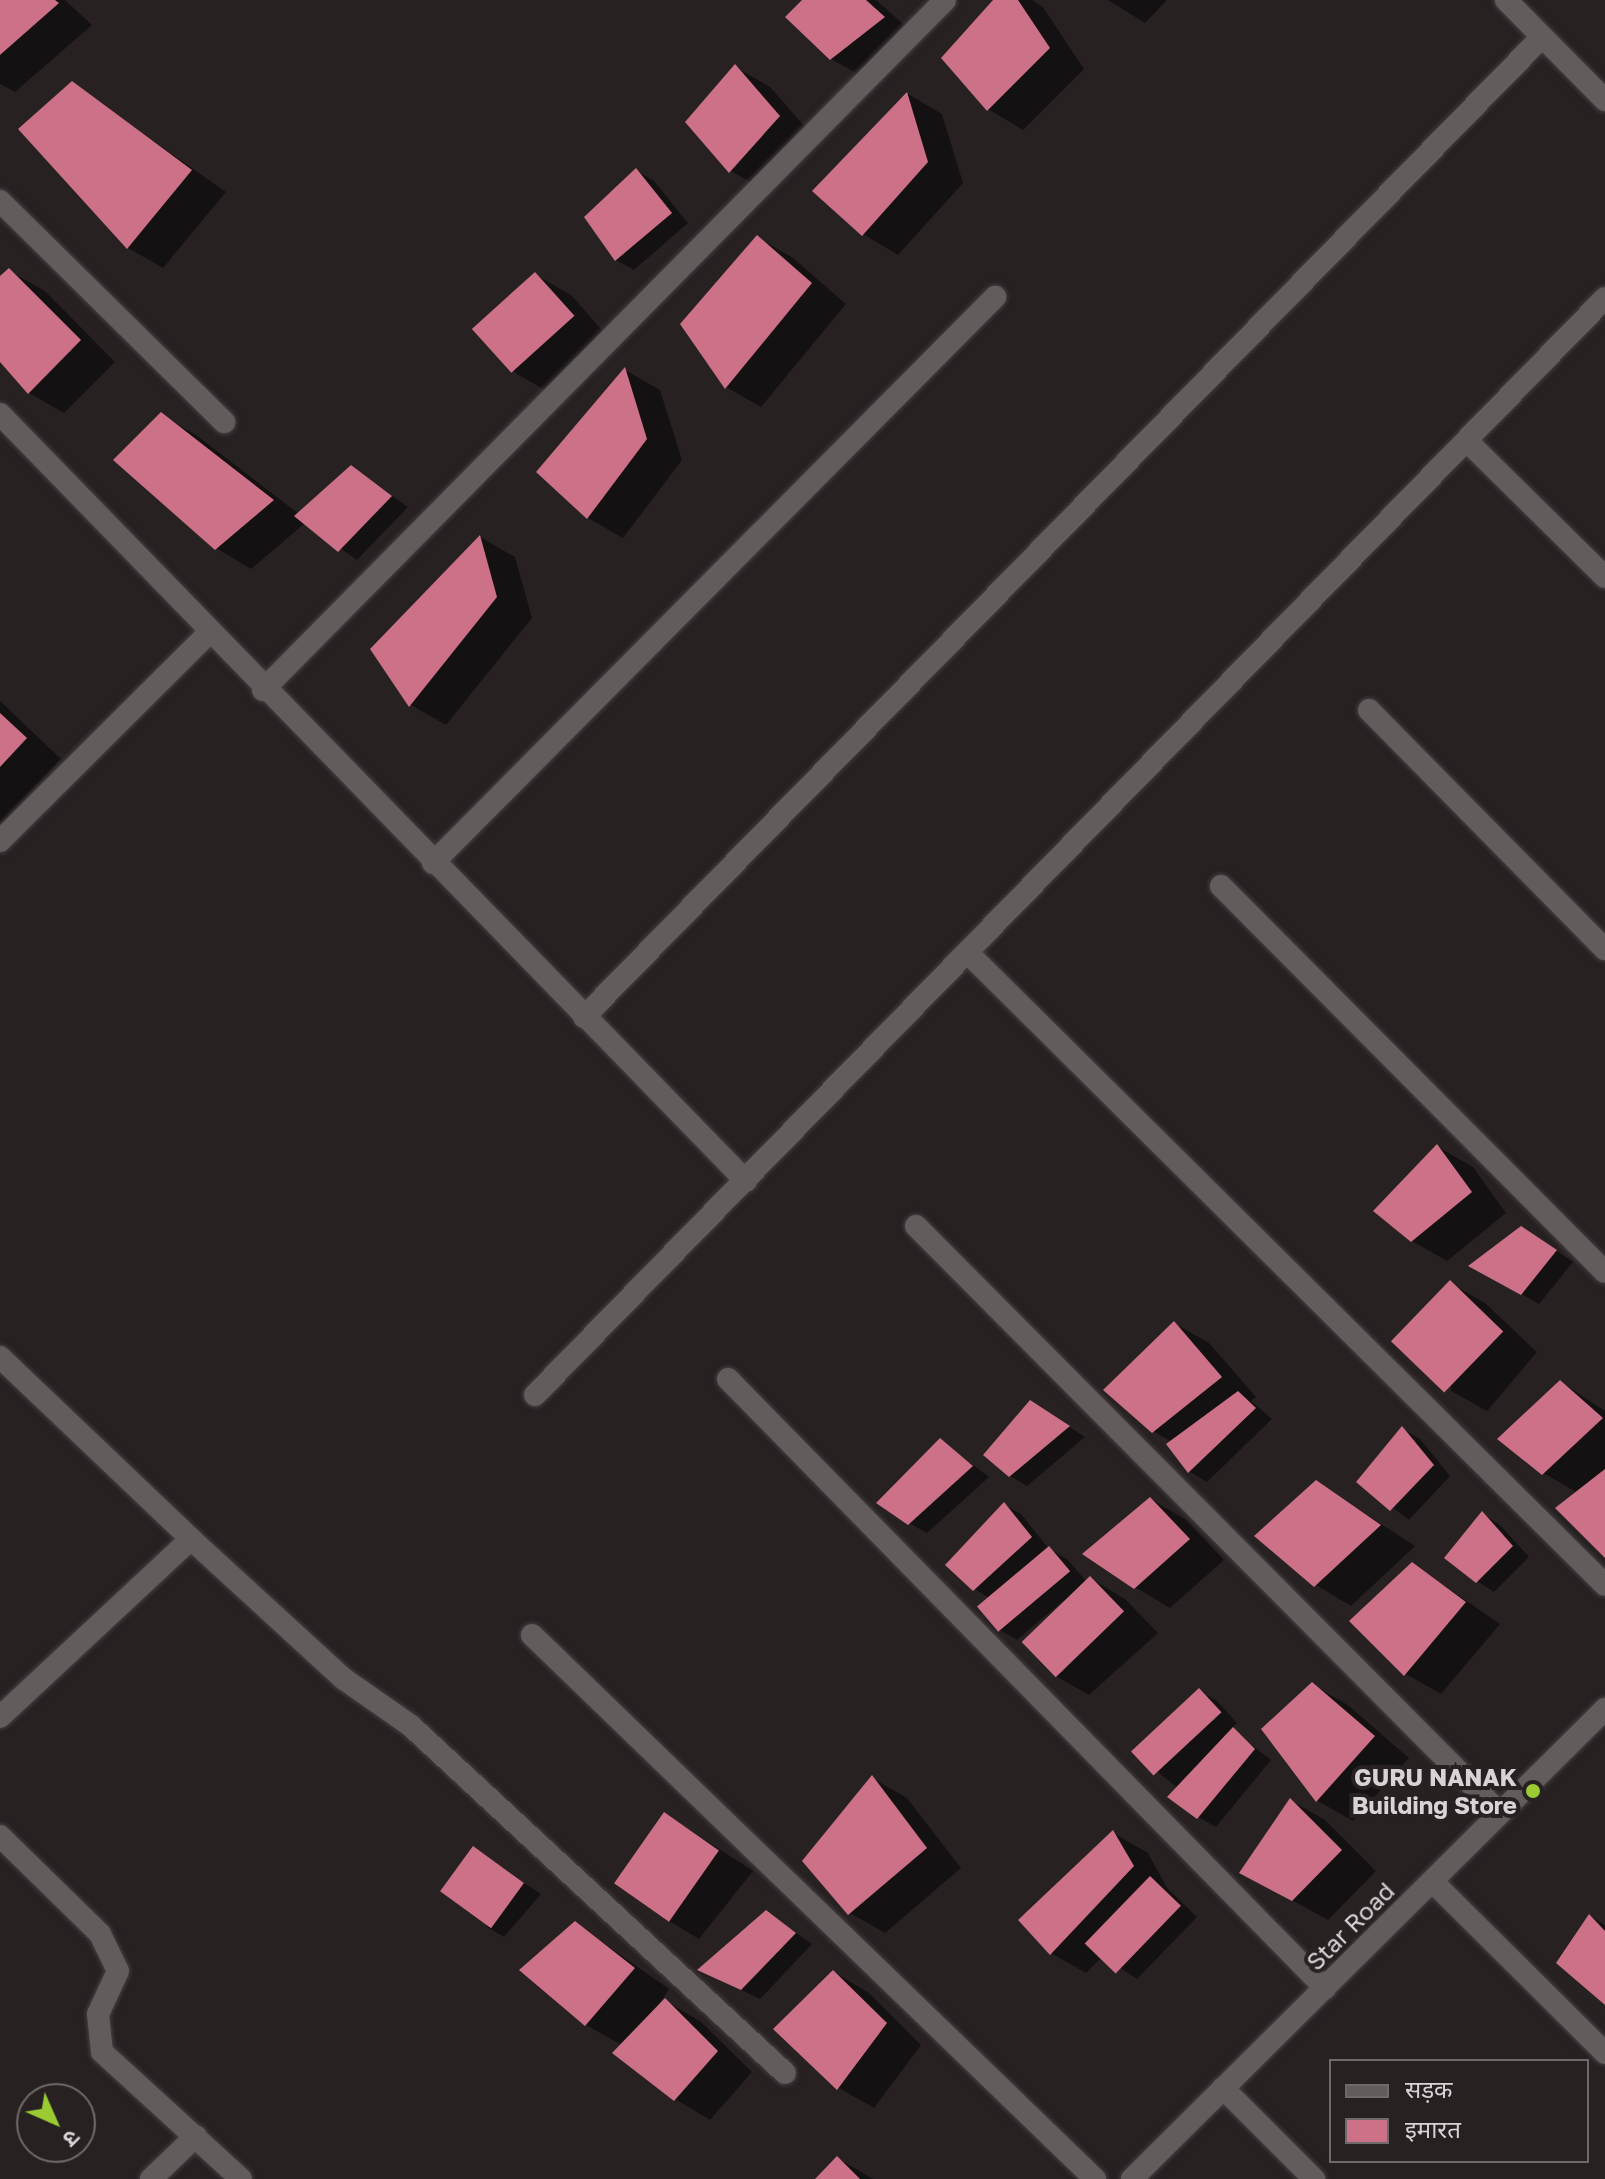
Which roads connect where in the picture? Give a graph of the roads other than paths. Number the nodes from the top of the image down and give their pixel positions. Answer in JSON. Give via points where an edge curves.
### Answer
{"nodes":[{"id":1,"x":945,"y":0,"type":"edge"},
{"id":2,"x":1506,"y":0,"type":"edge"},
{"id":3,"x":1542,"y":37,"type":"junction"},
{"id":4,"x":1605,"y":100,"type":"edge"},
{"id":5,"x":0,"y":201,"type":"edge"},
{"id":6,"x":995,"y":297,"type":"dead end"},
{"id":7,"x":1605,"y":298,"type":"edge"},
{"id":8,"x":0,"y":414,"type":"edge"},
{"id":9,"x":224,"y":422,"type":"dead end"},
{"id":10,"x":1468,"y":442,"type":"junction"},
{"id":11,"x":1605,"y":577,"type":"edge"},
{"id":12,"x":208,"y":634,"type":"junction"},
{"id":13,"x":263,"y":690,"type":"junction"},
{"id":14,"x":1369,"y":710,"type":"dead end"},
{"id":15,"x":0,"y":841,"type":"edge"},
{"id":16,"x":433,"y":863,"type":"junction"},
{"id":17,"x":1221,"y":886,"type":"dead end"},
{"id":18,"x":1605,"y":949,"type":"edge"},
{"id":19,"x":970,"y":955,"type":"junction"},
{"id":20,"x":584,"y":1017,"type":"junction"},
{"id":21,"x":746,"y":1181,"type":"junction"},
{"id":22,"x":916,"y":1226,"type":"dead end"},
{"id":23,"x":1605,"y":1272,"type":"edge"},
{"id":24,"x":0,"y":1357,"type":"edge"},
{"id":25,"x":728,"y":1379,"type":"dead end"},
{"id":26,"x":535,"y":1395,"type":"dead end"},
{"id":27,"x":191,"y":1539,"type":"junction"},
{"id":28,"x":1605,"y":1585,"type":"edge"},
{"id":29,"x":532,"y":1635,"type":"dead end"},
{"id":30,"x":1605,"y":1709,"type":"edge"},
{"id":31,"x":0,"y":1717,"type":"edge"},
{"id":32,"x":1500,"y":1813,"type":"junction"},
{"id":33,"x":0,"y":1836,"type":"edge"},
{"id":34,"x":1432,"y":1881,"type":"junction"},
{"id":35,"x":1325,"y":1988,"type":"junction"},
{"id":36,"x":1605,"y":2053,"type":"edge"},
{"id":37,"x":785,"y":2073,"type":"dead end"},
{"id":38,"x":1223,"y":2088,"type":"junction"},
{"id":39,"x":196,"y":2136,"type":"junction"},
{"id":40,"x":151,"y":2179,"type":"edge"},
{"id":41,"x":241,"y":2179,"type":"edge"},
{"id":42,"x":1095,"y":2179,"type":"edge"},
{"id":43,"x":1132,"y":2179,"type":"edge"},
{"id":44,"x":1314,"y":2179,"type":"edge"}],
"edges":[{"from":1,"to":13,"type":"street"},
{"from":2,"to":3,"type":"street"},
{"from":3,"to":4,"type":"street"},
{"from":3,"to":20,"type":"street"},
{"from":5,"to":9,"type":"street"},
{"from":6,"to":16,"type":"street"},
{"from":7,"to":10,"type":"street"},
{"from":8,"to":12,"type":"street"},
{"from":10,"to":11,"type":"street"},
{"from":10,"to":19,"type":"street"},
{"from":12,"to":13,"type":"street"},
{"from":12,"to":15,"type":"street"},
{"from":13,"to":16,"type":"street"},
{"from":14,"to":18,"type":"street"},
{"from":16,"to":20,"type":"street"},
{"from":17,"to":23,"type":"street"},
{"from":19,"to":21,"type":"street"},
{"from":19,"to":28,"type":"street"},
{"from":20,"to":21,"type":"street"},
{"from":21,"to":26,"type":"street"},
{"from":22,"to":32,"type":"street"},
{"from":24,"to":27,"type":"street"},
{"from":25,"to":35,"type":"street"},
{"from":27,"to":31,"type":"street"},
{"from":27,"to":37,"type":"street","via":[[344,1679],[411,1726]]},
{"from":29,"to":42,"type":"street"},
{"from":30,"to":32,"type":"street","name":"Star Road"},
{"from":32,"to":34,"type":"street","name":"Star Road"},
{"from":33,"to":39,"type":"street","via":[[100,1934],[118,1971],[98,2014],[102,2052]]},
{"from":34,"to":35,"type":"street","name":"Star Road"},
{"from":34,"to":36,"type":"street"},
{"from":35,"to":38,"type":"street","name":"Star Road"},
{"from":38,"to":43,"type":"street","name":"Star Road"},
{"from":38,"to":44,"type":"street"},
{"from":39,"to":40,"type":"street"},
{"from":39,"to":41,"type":"street"}]}
